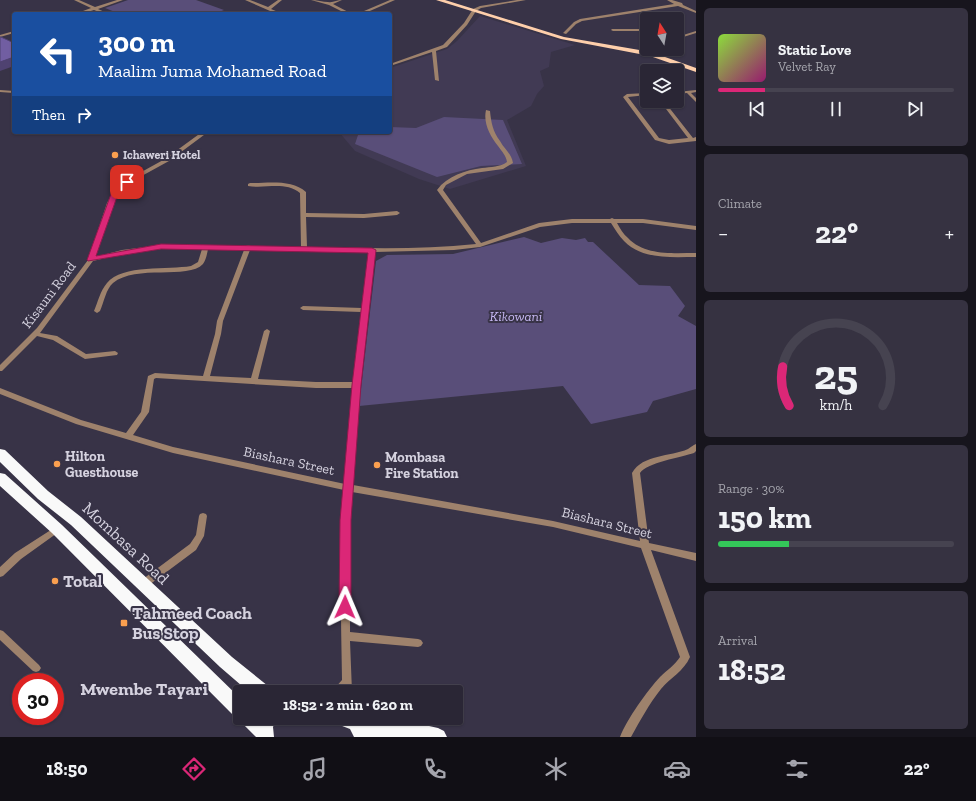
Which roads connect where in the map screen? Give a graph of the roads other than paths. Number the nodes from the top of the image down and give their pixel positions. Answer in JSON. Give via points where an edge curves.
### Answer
{"nodes":[{"id":1,"x":76,"y":0,"type":"edge"},
{"id":2,"x":121,"y":0,"type":"edge"},
{"id":3,"x":247,"y":0,"type":"edge"},
{"id":4,"x":280,"y":0,"type":"edge"},
{"id":5,"x":313,"y":0,"type":"edge"},
{"id":6,"x":340,"y":0,"type":"edge"},
{"id":7,"x":393,"y":0,"type":"edge"},
{"id":8,"x":439,"y":0,"type":"edge"},
{"id":9,"x":455,"y":0,"type":"edge"},
{"id":10,"x":524,"y":0,"type":"edge"},
{"id":11,"x":669,"y":0,"type":"edge"},
{"id":12,"x":330,"y":4,"type":"junction"},
{"id":13,"x":495,"y":4,"type":"junction"},
{"id":14,"x":680,"y":4,"type":"junction"},
{"id":15,"x":96,"y":9,"type":"junction"},
{"id":16,"x":483,"y":9,"type":"junction"},
{"id":17,"x":270,"y":10,"type":"junction"},
{"id":18,"x":474,"y":10,"type":"junction"},
{"id":19,"x":85,"y":12,"type":"edge"},
{"id":20,"x":103,"y":12,"type":"edge"},
{"id":21,"x":266,"y":12,"type":"edge"},
{"id":22,"x":276,"y":12,"type":"edge"},
{"id":23,"x":346,"y":12,"type":"edge"},
{"id":24,"x":364,"y":12,"type":"edge"},
{"id":25,"x":696,"y":12,"type":"edge"},
{"id":26,"x":470,"y":17,"type":"junction"},
{"id":27,"x":613,"y":30,"type":"dead end"},
{"id":28,"x":640,"y":30,"type":"edge"},
{"id":29,"x":696,"y":32,"type":"edge"},
{"id":30,"x":12,"y":33,"type":"edge"},
{"id":31,"x":565,"y":33,"type":"junction"},
{"id":32,"x":0,"y":36,"type":"edge"},
{"id":33,"x":684,"y":36,"type":"edge"},
{"id":34,"x":640,"y":47,"type":"edge"},
{"id":35,"x":434,"y":51,"type":"junction"},
{"id":36,"x":673,"y":56,"type":"edge"},
{"id":37,"x":696,"y":64,"type":"edge"},
{"id":38,"x":392,"y":65,"type":"edge"},
{"id":39,"x":696,"y":70,"type":"edge"},
{"id":40,"x":436,"y":80,"type":"dead end"},
{"id":41,"x":0,"y":91,"type":"edge"},
{"id":42,"x":696,"y":91,"type":"edge"},
{"id":43,"x":12,"y":92,"type":"edge"},
{"id":44,"x":684,"y":92,"type":"edge"},
{"id":45,"x":688,"y":92,"type":"junction"},
{"id":46,"x":640,"y":94,"type":"edge"},
{"id":47,"x":696,"y":101,"type":"edge"},
{"id":48,"x":668,"y":108,"type":"edge"},
{"id":49,"x":488,"y":111,"type":"dead end"},
{"id":50,"x":202,"y":134,"type":"edge"},
{"id":51,"x":694,"y":139,"type":"edge"},
{"id":52,"x":250,"y":185,"type":"dead end"},
{"id":53,"x":397,"y":213,"type":"dead end"},
{"id":54,"x":303,"y":215,"type":"junction"},
{"id":55,"x":612,"y":220,"type":"junction"},
{"id":56,"x":696,"y":228,"type":"edge"},
{"id":57,"x":480,"y":245,"type":"junction"},
{"id":58,"x":206,"y":247,"type":"junction"},
{"id":59,"x":248,"y":248,"type":"junction"},
{"id":60,"x":304,"y":248,"type":"junction"},
{"id":61,"x":372,"y":250,"type":"junction"},
{"id":62,"x":696,"y":254,"type":"edge"},
{"id":63,"x":91,"y":260,"type":"junction"},
{"id":64,"x":303,"y":308,"type":"dead end"},
{"id":65,"x":364,"y":310,"type":"junction"},
{"id":66,"x":96,"y":311,"type":"dead end"},
{"id":67,"x":267,"y":331,"type":"dead end"},
{"id":68,"x":36,"y":334,"type":"junction"},
{"id":69,"x":115,"y":353,"type":"dead end"},
{"id":70,"x":0,"y":369,"type":"edge"},
{"id":71,"x":206,"y":378,"type":"junction"},
{"id":72,"x":254,"y":381,"type":"junction"},
{"id":73,"x":356,"y":385,"type":"junction"},
{"id":74,"x":0,"y":391,"type":"edge"},
{"id":75,"x":128,"y":437,"type":"junction"},
{"id":76,"x":696,"y":447,"type":"edge"},
{"id":77,"x":0,"y":454,"type":"edge"},
{"id":78,"x":0,"y":478,"type":"edge"},
{"id":79,"x":349,"y":488,"type":"junction"},
{"id":80,"x":203,"y":516,"type":"dead end"},
{"id":81,"x":57,"y":529,"type":"junction"},
{"id":82,"x":645,"y":546,"type":"junction"},
{"id":83,"x":696,"y":557,"type":"edge"},
{"id":84,"x":0,"y":573,"type":"edge"},
{"id":85,"x":142,"y":584,"type":"junction"},
{"id":86,"x":0,"y":634,"type":"edge"},
{"id":87,"x":345,"y":636,"type":"junction"},
{"id":88,"x":418,"y":643,"type":"dead end"},
{"id":89,"x":36,"y":668,"type":"dead end"},
{"id":90,"x":254,"y":685,"type":"edge"},
{"id":91,"x":347,"y":685,"type":"edge"},
{"id":92,"x":233,"y":703,"type":"edge"},
{"id":93,"x":364,"y":725,"type":"edge"},
{"id":94,"x":438,"y":737,"type":"edge"},
{"id":95,"x":625,"y":737,"type":"edge"}],
"edges":[{"from":1,"to":15,"type":"street"},
{"from":2,"to":15,"type":"street"},
{"from":3,"to":17,"type":"street"},
{"from":4,"to":17,"type":"street"},
{"from":5,"to":12,"type":"street"},
{"from":6,"to":12,"type":"street"},
{"from":7,"to":24,"type":"street"},
{"from":8,"to":18,"type":"main road"},
{"from":9,"to":16,"type":"main road"},
{"from":10,"to":13,"type":"street"},
{"from":11,"to":14,"type":"street"},
{"from":12,"to":23,"type":"street"},
{"from":13,"to":16,"type":"street"},
{"from":13,"to":16,"type":"street"},
{"from":14,"to":25,"type":"street"},
{"from":14,"to":31,"type":"street","via":[[581,20]]},
{"from":15,"to":19,"type":"street"},
{"from":15,"to":20,"type":"street"},
{"from":16,"to":18,"type":"main road"},
{"from":16,"to":26,"type":"street"},
{"from":16,"to":31,"type":"main road"},
{"from":16,"to":39,"type":"main road","via":[[582,42],[651,54]]},
{"from":17,"to":21,"type":"street"},
{"from":17,"to":22,"type":"street"},
{"from":18,"to":26,"type":"street"},
{"from":26,"to":35,"type":"street","via":[[445,46]]},
{"from":27,"to":28,"type":"street"},
{"from":29,"to":33,"type":"street"},
{"from":30,"to":32,"type":"street"},
{"from":31,"to":34,"type":"main road"},
{"from":35,"to":38,"type":"street"},
{"from":35,"to":40,"type":"street"},
{"from":36,"to":37,"type":"main road"},
{"from":41,"to":43,"type":"street"},
{"from":42,"to":45,"type":"street"},
{"from":44,"to":45,"type":"street"},
{"from":45,"to":47,"type":"street"},
{"from":46,"to":51,"type":"street","via":[[626,96],[627,100],[657,139],[669,142]]},
{"from":48,"to":51,"type":"street"},
{"from":49,"to":57,"type":"street","via":[[490,128],[509,156],[510,163],[503,167],[465,173],[444,184],[440,190]]},
{"from":50,"to":63,"type":"street","name":"Kisauni Road","via":[[155,168],[119,188],[110,203]]},
{"from":52,"to":54,"type":"street","via":[[297,188],[303,192]]},
{"from":53,"to":54,"type":"street","via":[[364,216]]},
{"from":54,"to":60,"type":"street"},
{"from":55,"to":56,"type":"street"},
{"from":55,"to":57,"type":"street","via":[[547,223]]},
{"from":55,"to":62,"type":"street","via":[[626,240],[643,251]]},
{"from":57,"to":61,"type":"street"},
{"from":58,"to":59,"type":"street"},
{"from":58,"to":63,"type":"street","via":[[161,247],[122,252]]},
{"from":58,"to":66,"type":"street","via":[[200,264],[195,267],[143,270],[123,274],[111,281]]},
{"from":59,"to":60,"type":"street"},
{"from":59,"to":71,"type":"street","via":[[220,321]]},
{"from":60,"to":61,"type":"street"},
{"from":61,"to":65,"type":"street"},
{"from":63,"to":68,"type":"street","name":"Kisauni Road"},
{"from":64,"to":65,"type":"street"},
{"from":65,"to":73,"type":"street"},
{"from":67,"to":72,"type":"street"},
{"from":68,"to":69,"type":"street","via":[[55,338],[85,357]]},
{"from":68,"to":70,"type":"street","name":"Kisauni Road"},
{"from":71,"to":72,"type":"street"},
{"from":71,"to":75,"type":"street","via":[[152,376],[145,412]]},
{"from":72,"to":73,"type":"street"},
{"from":73,"to":79,"type":"street"},
{"from":74,"to":75,"type":"street","name":"Biashara Street","via":[[79,422]]},
{"from":75,"to":79,"type":"street","name":"Biashara Street","via":[[173,450]]},
{"from":76,"to":82,"type":"street","via":[[691,451],[651,462],[637,470]]},
{"from":77,"to":85,"type":"highway","name":"Mombasa Road"},
{"from":78,"to":81,"type":"highway"},
{"from":79,"to":82,"type":"street","name":"Biashara Street","via":[[538,521]]},
{"from":79,"to":87,"type":"street","via":[[346,520]]},
{"from":80,"to":85,"type":"street","via":[[200,536],[193,547]]},
{"from":81,"to":84,"type":"street","via":[[18,556]]},
{"from":81,"to":92,"type":"highway"},
{"from":82,"to":83,"type":"street","name":"Biashara Street"},
{"from":82,"to":95,"type":"street","via":[[685,657],[680,666],[653,691]]},
{"from":85,"to":90,"type":"highway","name":"Mombasa Road"},
{"from":86,"to":89,"type":"street"},
{"from":87,"to":88,"type":"street"},
{"from":87,"to":91,"type":"street"},
{"from":93,"to":94,"type":"highway","via":[[398,728]]}]}
